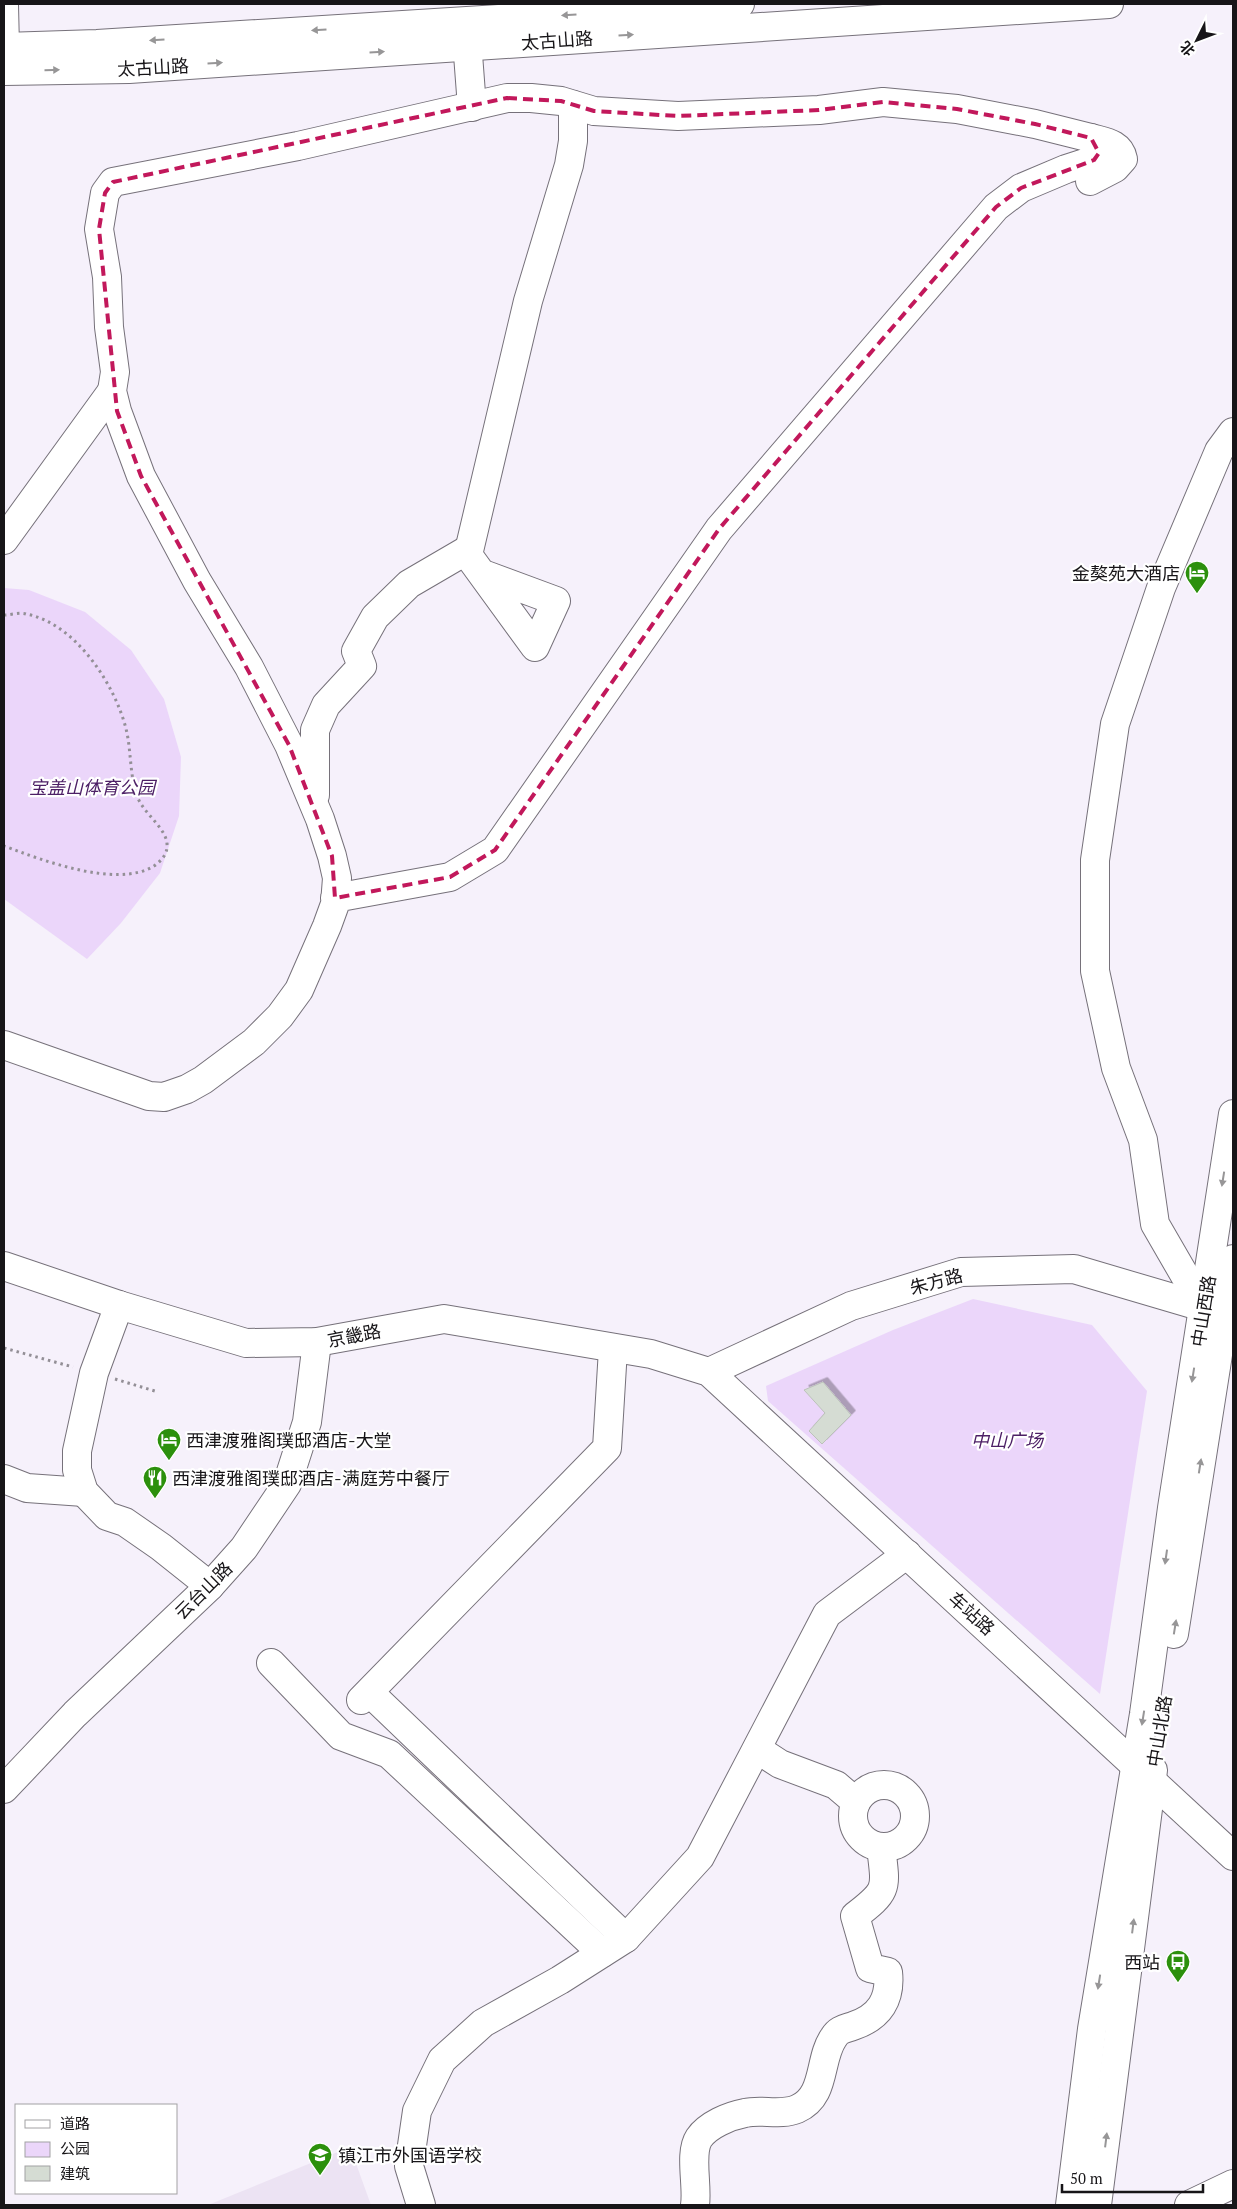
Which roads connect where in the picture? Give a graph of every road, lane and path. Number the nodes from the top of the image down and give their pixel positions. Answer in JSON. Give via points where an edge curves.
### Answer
{"nodes":[{"id":1,"x":740,"y":4,"type":"edge"},
{"id":2,"x":1110,"y":4,"type":"edge"},
{"id":3,"x":4,"y":5,"type":"edge"},
{"id":4,"x":479,"y":23,"type":"edge"},
{"id":5,"x":4,"y":55,"type":"edge"},
{"id":6,"x":573,"y":106,"type":"junction"},
{"id":7,"x":472,"y":107,"type":"junction"},
{"id":8,"x":1092,"y":138,"type":"junction"},
{"id":9,"x":1090,"y":181,"type":"dead end"},
{"id":10,"x":112,"y":391,"type":"junction"},
{"id":11,"x":1233,"y":432,"type":"edge"},
{"id":12,"x":4,"y":540,"type":"edge"},
{"id":13,"x":469,"y":550,"type":"junction"},
{"id":14,"x":483,"y":574,"type":"dead end"},
{"id":15,"x":4,"y":615,"type":"edge"},
{"id":16,"x":315,"y":809,"type":"junction"},
{"id":17,"x":4,"y":846,"type":"edge"},
{"id":18,"x":335,"y":898,"type":"junction"},
{"id":19,"x":4,"y":1045,"type":"edge"},
{"id":20,"x":1233,"y":1114,"type":"edge"},
{"id":21,"x":1233,"y":1259,"type":"edge"},
{"id":22,"x":4,"y":1266,"type":"edge"},
{"id":23,"x":119,"y":1305,"type":"junction"},
{"id":24,"x":1218,"y":1311,"type":"edge"},
{"id":25,"x":317,"y":1342,"type":"junction"},
{"id":26,"x":4,"y":1348,"type":"edge"},
{"id":27,"x":613,"y":1349,"type":"junction"},
{"id":28,"x":709,"y":1372,"type":"junction"},
{"id":29,"x":94,"y":1373,"type":"junction"},
{"id":30,"x":158,"y":1392,"type":"dead end"},
{"id":31,"x":4,"y":1479,"type":"edge"},
{"id":32,"x":84,"y":1492,"type":"junction"},
{"id":33,"x":1172,"y":1508,"type":"joint"},
{"id":34,"x":907,"y":1554,"type":"junction"},
{"id":35,"x":210,"y":1586,"type":"junction"},
{"id":36,"x":270,"y":1663,"type":"dead end"},
{"id":37,"x":757,"y":1749,"type":"junction"},
{"id":38,"x":1143,"y":1771,"type":"junction"},
{"id":39,"x":4,"y":1789,"type":"edge"},
{"id":40,"x":856,"y":1802,"type":"junction"},
{"id":41,"x":881,"y":1847,"type":"junction"},
{"id":42,"x":1233,"y":1856,"type":"edge"},
{"id":43,"x":626,"y":1938,"type":"junction"},
{"id":44,"x":602,"y":1953,"type":"junction"},
{"id":45,"x":1233,"y":2184,"type":"edge"},
{"id":46,"x":421,"y":2205,"type":"edge"},
{"id":47,"x":695,"y":2205,"type":"edge"},
{"id":48,"x":1070,"y":2205,"type":"edge"},
{"id":49,"x":1097,"y":2205,"type":"edge"},
{"id":50,"x":1189,"y":2205,"type":"edge"}],
"edges":[{"from":1,"to":4,"type":"street","name":"太古山路","one_way":true},
{"from":4,"to":2,"type":"street","name":"太古山路","one_way":true},
{"from":3,"to":5,"type":"street"},
{"from":4,"to":5,"type":"street","name":"太古山路","via":[[97,44]]},
{"from":4,"to":7,"type":"street"},
{"from":6,"to":7,"type":"street","via":[[561,101],[507,98]]},
{"from":6,"to":8,"type":"street","via":[[594,111],[678,116],[819,110],[883,102],[958,109]]},
{"from":6,"to":13,"type":"street","via":[[569,165],[528,301]]},
{"from":7,"to":10,"type":"street","via":[[298,146],[113,182],[105,193],[99,229],[107,277],[115,372]]},
{"from":8,"to":9,"type":"street","via":[[1117,145],[1122,151],[1122,159],[1114,168]]},
{"from":8,"to":18,"type":"street","via":[[1099,153],[1094,160],[1021,188],[996,207],[719,529],[494,850],[450,877]]},
{"from":10,"to":12,"type":"street"},
{"from":10,"to":16,"type":"street","via":[[141,476],[249,667],[289,745]]},
{"from":11,"to":24,"type":"street","via":[[1219,451],[1160,588],[1115,724],[1095,860],[1095,972],[1116,1068],[1143,1140],[1155,1224]]},
{"from":13,"to":14,"type":"street","via":[[468,555]]},
{"from":13,"to":16,"type":"street","via":[[409,584],[375,617],[356,651],[362,666],[326,705],[315,730]]},
{"from":15,"to":17,"type":"path","via":[[26,614],[48,623],[73,639],[102,674],[115,697],[127,733],[139,803],[162,831],[167,844],[160,861],[146,870],[127,874],[55,865]]},
{"from":16,"to":18,"type":"street","via":[[332,856]]},
{"from":18,"to":19,"type":"street","via":[[327,926],[299,990],[280,1016],[254,1042],[187,1089],[164,1097],[149,1096]]},
{"from":20,"to":24,"type":"street","name":"中山西路","one_way":true},
{"from":21,"to":24,"type":"street","name":"中山北路"},
{"from":22,"to":23,"type":"street","name":"京畿路"},
{"from":23,"to":25,"type":"street","name":"京畿路","via":[[246,1343]]},
{"from":23,"to":29,"type":"street"},
{"from":24,"to":28,"type":"street","name":"朱方路","via":[[1074,1269],[960,1272],[851,1306]]},
{"from":24,"to":33,"type":"street","name":"中山西路","one_way":true},
{"from":38,"to":24,"type":"street","name":"中山北路","one_way":true},
{"from":25,"to":27,"type":"street","name":"京畿路","via":[[444,1318]]},
{"from":25,"to":35,"type":"street","name":"云台山路","via":[[306,1422],[287,1484],[244,1548]]},
{"from":26,"to":29,"type":"path"},
{"from":27,"to":28,"type":"street","name":"京畿路","via":[[650,1354]]},
{"from":27,"to":43,"type":"street","via":[[607,1448],[366,1696]]},
{"from":28,"to":34,"type":"street","name":"车站路"},
{"from":29,"to":30,"type":"path"},
{"from":29,"to":32,"type":"street","via":[[77,1451],[77,1470]]},
{"from":31,"to":32,"type":"street","via":[[26,1488]]},
{"from":32,"to":35,"type":"street","via":[[107,1516],[125,1522]]},
{"from":33,"to":38,"type":"street","name":"中山北路","one_way":true},
{"from":34,"to":37,"type":"street","via":[[827,1614]]},
{"from":34,"to":38,"type":"street","name":"车站路"},
{"from":35,"to":39,"type":"street","name":"云台山路","via":[[75,1714]]},
{"from":36,"to":44,"type":"street","via":[[341,1736],[389,1754]]},
{"from":37,"to":40,"type":"street","via":[[780,1764],[836,1785]]},
{"from":37,"to":43,"type":"street","via":[[700,1857]]},
{"from":38,"to":42,"type":"street","name":"车站路"},
{"from":38,"to":48,"type":"street","name":"中山北路","one_way":true,"via":[[1092,2030]]},
{"from":49,"to":38,"type":"street","name":"中山北路","one_way":true},
{"from":40,"to":41,"type":"street","via":[[853,1823],[857,1833],[864,1841]]},
{"from":40,"to":41,"type":"street","via":[[870,1788],[889,1785],[898,1788],[912,1802],[916,1822],[912,1832],[895,1846]]},
{"from":41,"to":47,"type":"street","via":[[883,1889],[878,1898],[855,1916],[870,1968],[888,1972],[890,1988],[883,2006],[854,2026],[842,2028],[834,2036],[821,2079],[811,2098],[798,2109],[780,2113],[744,2112],[710,2126],[698,2139],[694,2155]]},
{"from":43,"to":44,"type":"street"},
{"from":44,"to":46,"type":"street","via":[[483,2023],[442,2060],[417,2112],[409,2166]]},
{"from":45,"to":50,"type":"street"}]}
